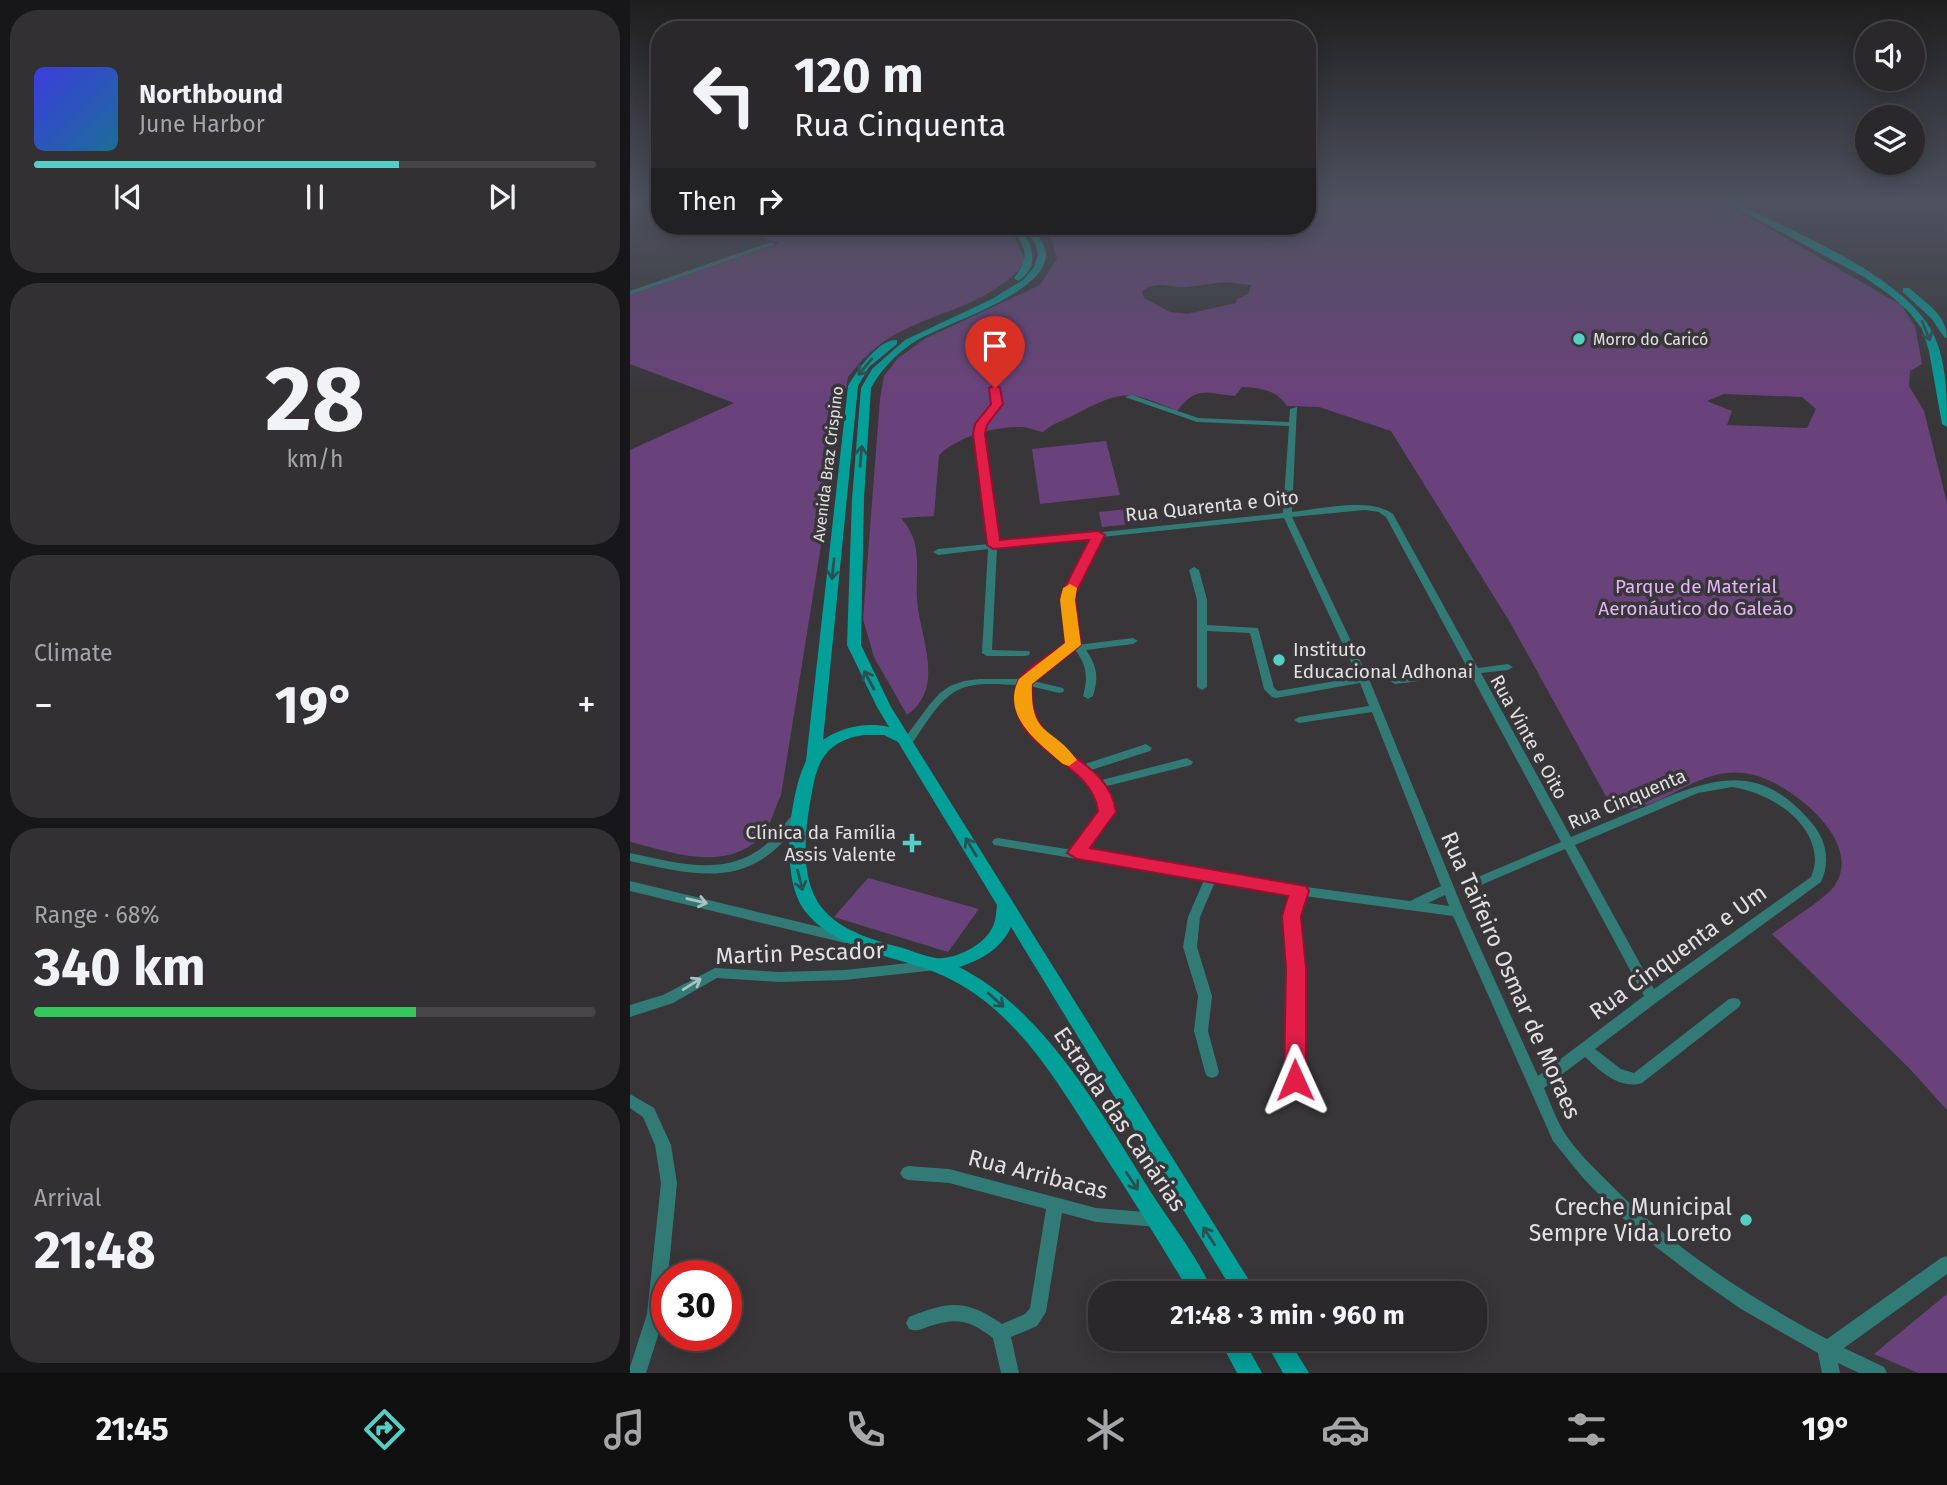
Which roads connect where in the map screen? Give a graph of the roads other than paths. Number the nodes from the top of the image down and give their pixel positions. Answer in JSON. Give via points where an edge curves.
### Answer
{"nodes":[{"id":1,"x":707,"y":266,"type":"edge"},
{"id":2,"x":1027,"y":266,"type":"edge"},
{"id":3,"x":1038,"y":266,"type":"edge"},
{"id":4,"x":1850,"y":266,"type":"edge"},
{"id":5,"x":1860,"y":266,"type":"edge"},
{"id":6,"x":630,"y":293,"type":"edge"},
{"id":7,"x":1947,"y":335,"type":"edge"},
{"id":8,"x":995,"y":388,"type":"dead end"},
{"id":9,"x":1129,"y":397,"type":"dead end"},
{"id":10,"x":1294,"y":409,"type":"dead end"},
{"id":11,"x":1292,"y":424,"type":"junction"},
{"id":12,"x":1947,"y":424,"type":"edge"},
{"id":13,"x":1365,"y":507,"type":"joint"},
{"id":14,"x":1287,"y":516,"type":"junction"},
{"id":15,"x":1098,"y":535,"type":"junction"},
{"id":16,"x":993,"y":545,"type":"junction"},
{"id":17,"x":938,"y":552,"type":"dead end"},
{"id":18,"x":1194,"y":570,"type":"dead end"},
{"id":19,"x":1202,"y":628,"type":"junction"},
{"id":20,"x":1133,"y":641,"type":"dead end"},
{"id":21,"x":1074,"y":649,"type":"junction"},
{"id":22,"x":1026,"y":653,"type":"dead end"},
{"id":23,"x":1508,"y":667,"type":"dead end"},
{"id":24,"x":1473,"y":671,"type":"junction"},
{"id":25,"x":1364,"y":679,"type":"junction"},
{"id":26,"x":1395,"y":681,"type":"dead end"},
{"id":27,"x":1024,"y":682,"type":"junction"},
{"id":28,"x":1202,"y":687,"type":"dead end"},
{"id":29,"x":1059,"y":690,"type":"dead end"},
{"id":30,"x":1088,"y":696,"type":"dead end"},
{"id":31,"x":1375,"y":708,"type":"junction"},
{"id":32,"x":1298,"y":720,"type":"dead end"},
{"id":33,"x":905,"y":741,"type":"junction"},
{"id":34,"x":1146,"y":748,"type":"dead end"},
{"id":35,"x":1187,"y":762,"type":"dead end"},
{"id":36,"x":812,"y":765,"type":"junction"},
{"id":37,"x":1080,"y":769,"type":"junction"},
{"id":38,"x":1095,"y":786,"type":"junction"},
{"id":39,"x":801,"y":812,"type":"junction"},
{"id":40,"x":998,"y":842,"type":"dead end"},
{"id":41,"x":1819,"y":843,"type":"joint"},
{"id":42,"x":1568,"y":844,"type":"junction"},
{"id":43,"x":1077,"y":853,"type":"junction"},
{"id":44,"x":630,"y":857,"type":"edge"},
{"id":45,"x":1210,"y":877,"type":"junction"},
{"id":46,"x":1478,"y":882,"type":"dead end"},
{"id":47,"x":630,"y":886,"type":"edge"},
{"id":48,"x":1448,"y":888,"type":"junction"},
{"id":49,"x":1299,"y":891,"type":"junction"},
{"id":50,"x":1413,"y":905,"type":"junction"},
{"id":51,"x":1005,"y":906,"type":"junction"},
{"id":52,"x":1458,"y":912,"type":"junction"},
{"id":53,"x":855,"y":941,"type":"junction"},
{"id":54,"x":937,"y":965,"type":"junction"},
{"id":55,"x":1652,"y":998,"type":"junction"},
{"id":56,"x":1734,"y":1003,"type":"dead end"},
{"id":57,"x":630,"y":1011,"type":"edge"},
{"id":58,"x":1584,"y":1048,"type":"junction"},
{"id":59,"x":1212,"y":1072,"type":"dead end"},
{"id":60,"x":1295,"y":1080,"type":"dead end"},
{"id":61,"x":1536,"y":1086,"type":"junction"},
{"id":62,"x":630,"y":1100,"type":"edge"},
{"id":63,"x":908,"y":1174,"type":"dead end"},
{"id":64,"x":1055,"y":1205,"type":"junction"},
{"id":65,"x":1158,"y":1220,"type":"junction"},
{"id":66,"x":1947,"y":1264,"type":"edge"},
{"id":67,"x":1195,"y":1281,"type":"edge"},
{"id":68,"x":1239,"y":1281,"type":"edge"},
{"id":69,"x":915,"y":1323,"type":"dead end"},
{"id":70,"x":1001,"y":1333,"type":"junction"},
{"id":71,"x":1826,"y":1350,"type":"junction"},
{"id":72,"x":1237,"y":1351,"type":"edge"},
{"id":73,"x":1283,"y":1351,"type":"edge"},
{"id":74,"x":637,"y":1373,"type":"edge"},
{"id":75,"x":1010,"y":1373,"type":"edge"},
{"id":76,"x":1250,"y":1373,"type":"edge"},
{"id":77,"x":1297,"y":1373,"type":"edge"},
{"id":78,"x":1831,"y":1373,"type":"edge"},
{"id":79,"x":1878,"y":1373,"type":"edge"}],
"edges":[{"from":1,"to":6,"type":"street"},
{"from":2,"to":36,"type":"main road","name":"Avenida Braz Crispino","one_way":true,"via":[[990,297],[887,346],[865,365],[853,386]]},
{"from":33,"to":3,"type":"main road","name":"Avenida Braz Crispino","one_way":true,"via":[[854,645],[866,388],[875,371],[898,348],[995,301],[1026,282]]},
{"from":4,"to":12,"type":"main road","one_way":true,"via":[[1914,308],[1928,332]]},
{"from":5,"to":7,"type":"main road","via":[[1905,290],[1936,317]]},
{"from":8,"to":16,"type":"street","via":[[997,404],[979,434]]},
{"from":9,"to":11,"type":"street","via":[[1197,420]]},
{"from":10,"to":11,"type":"street"},
{"from":11,"to":14,"type":"street"},
{"from":13,"to":14,"type":"street","name":"Rua Quarenta e Oito"},
{"from":13,"to":24,"type":"street","name":"Rua Vinte e Oito","via":[[1390,516]]},
{"from":14,"to":15,"type":"street","name":"Rua Quarenta e Oito"},
{"from":14,"to":25,"type":"street","name":"Rua Taifeiro Osmar de Moraes"},
{"from":15,"to":16,"type":"street","name":"Rua Quarenta e Oito"},
{"from":15,"to":21,"type":"street","via":[[1068,595]]},
{"from":16,"to":17,"type":"street","name":"Rua Quarenta e Oito"},
{"from":16,"to":22,"type":"street","via":[[987,653]]},
{"from":18,"to":19,"type":"street","via":[[1202,600]]},
{"from":19,"to":25,"type":"street","via":[[1254,630],[1272,694]]},
{"from":19,"to":28,"type":"street"},
{"from":20,"to":21,"type":"street"},
{"from":21,"to":27,"type":"street"},
{"from":21,"to":30,"type":"street","via":[[1090,659],[1093,671]]},
{"from":23,"to":24,"type":"street"},
{"from":24,"to":26,"type":"street"},
{"from":24,"to":42,"type":"street","name":"Rua Vinte e Oito"},
{"from":25,"to":31,"type":"street","name":"Rua Taifeiro Osmar de Moraes"},
{"from":27,"to":29,"type":"street"},
{"from":27,"to":33,"type":"street","via":[[954,685]]},
{"from":27,"to":37,"type":"street","via":[[1023,707],[1029,725]]},
{"from":31,"to":32,"type":"street"},
{"from":31,"to":48,"type":"street","name":"Rua Taifeiro Osmar de Moraes"},
{"from":33,"to":36,"type":"main road","via":[[887,730],[851,732],[829,742]]},
{"from":51,"to":33,"type":"main road","name":"Estrada das Canárias","one_way":true},
{"from":34,"to":37,"type":"street"},
{"from":35,"to":38,"type":"street"},
{"from":36,"to":39,"type":"main road","name":"Estrada das Canárias"},
{"from":37,"to":38,"type":"street"},
{"from":38,"to":43,"type":"street","via":[[1105,796],[1107,812]]},
{"from":39,"to":44,"type":"street","via":[[781,840],[727,869],[700,872]]},
{"from":39,"to":53,"type":"main road","name":"Estrada das Canárias","one_way":true,"via":[[797,868],[801,888],[827,922]]},
{"from":40,"to":43,"type":"street"},
{"from":41,"to":42,"type":"street","name":"Rua Cinquenta","via":[[1800,817],[1779,800],[1731,783],[1694,790]]},
{"from":41,"to":55,"type":"street","name":"Rua Cinquenta e Um","via":[[1823,858],[1817,879]]},
{"from":42,"to":46,"type":"street","name":"Rua Cinquenta"},
{"from":42,"to":55,"type":"street","name":"Rua Vinte e Oito"},
{"from":43,"to":45,"type":"street"},
{"from":45,"to":49,"type":"street"},
{"from":45,"to":59,"type":"street","via":[[1194,917],[1190,947],[1205,996],[1201,1031]]},
{"from":47,"to":53,"type":"street","one_way":true},
{"from":48,"to":50,"type":"street"},
{"from":48,"to":52,"type":"street","name":"Rua Taifeiro Osmar de Moraes"},
{"from":49,"to":50,"type":"street"},
{"from":49,"to":60,"type":"street","via":[[1292,916]]},
{"from":50,"to":52,"type":"street"},
{"from":51,"to":54,"type":"main road","via":[[1003,926],[989,945],[966,959]]},
{"from":68,"to":51,"type":"main road","name":"Estrada das Canárias","one_way":true},
{"from":52,"to":61,"type":"street","name":"Rua Taifeiro Osmar de Moraes"},
{"from":53,"to":54,"type":"main road","name":"Estrada das Canárias"},
{"from":57,"to":54,"type":"street","name":"Martin Pescador","one_way":true,"via":[[668,999],[715,973],[845,975]]},
{"from":54,"to":65,"type":"main road","name":"Estrada das Canárias","one_way":true,"via":[[986,992],[1050,1054]]},
{"from":55,"to":58,"type":"street","name":"Rua Cinquenta e Um"},
{"from":56,"to":58,"type":"street","via":[[1637,1079],[1618,1075]]},
{"from":58,"to":61,"type":"street","name":"Rua Cinquenta e Um"},
{"from":61,"to":71,"type":"street","name":"Rua Taifeiro Osmar de Moraes","via":[[1558,1136],[1624,1209],[1713,1279]]},
{"from":62,"to":74,"type":"street","via":[[649,1113],[663,1145],[669,1183],[656,1314]]},
{"from":63,"to":64,"type":"street","name":"Rua Arribacas","via":[[949,1176]]},
{"from":64,"to":65,"type":"street","name":"Rua Arribacas","via":[[1096,1215]]},
{"from":64,"to":70,"type":"street","via":[[1038,1312],[1031,1320]]},
{"from":65,"to":67,"type":"main road","name":"Estrada das Canárias"},
{"from":66,"to":71,"type":"street"},
{"from":69,"to":70,"type":"street","via":[[963,1310]]},
{"from":70,"to":75,"type":"street"},
{"from":71,"to":78,"type":"street"},
{"from":71,"to":79,"type":"street","name":"Rua Taifeiro Osmar de Moraes"},
{"from":72,"to":76,"type":"main road"},
{"from":73,"to":77,"type":"main road"}]}
